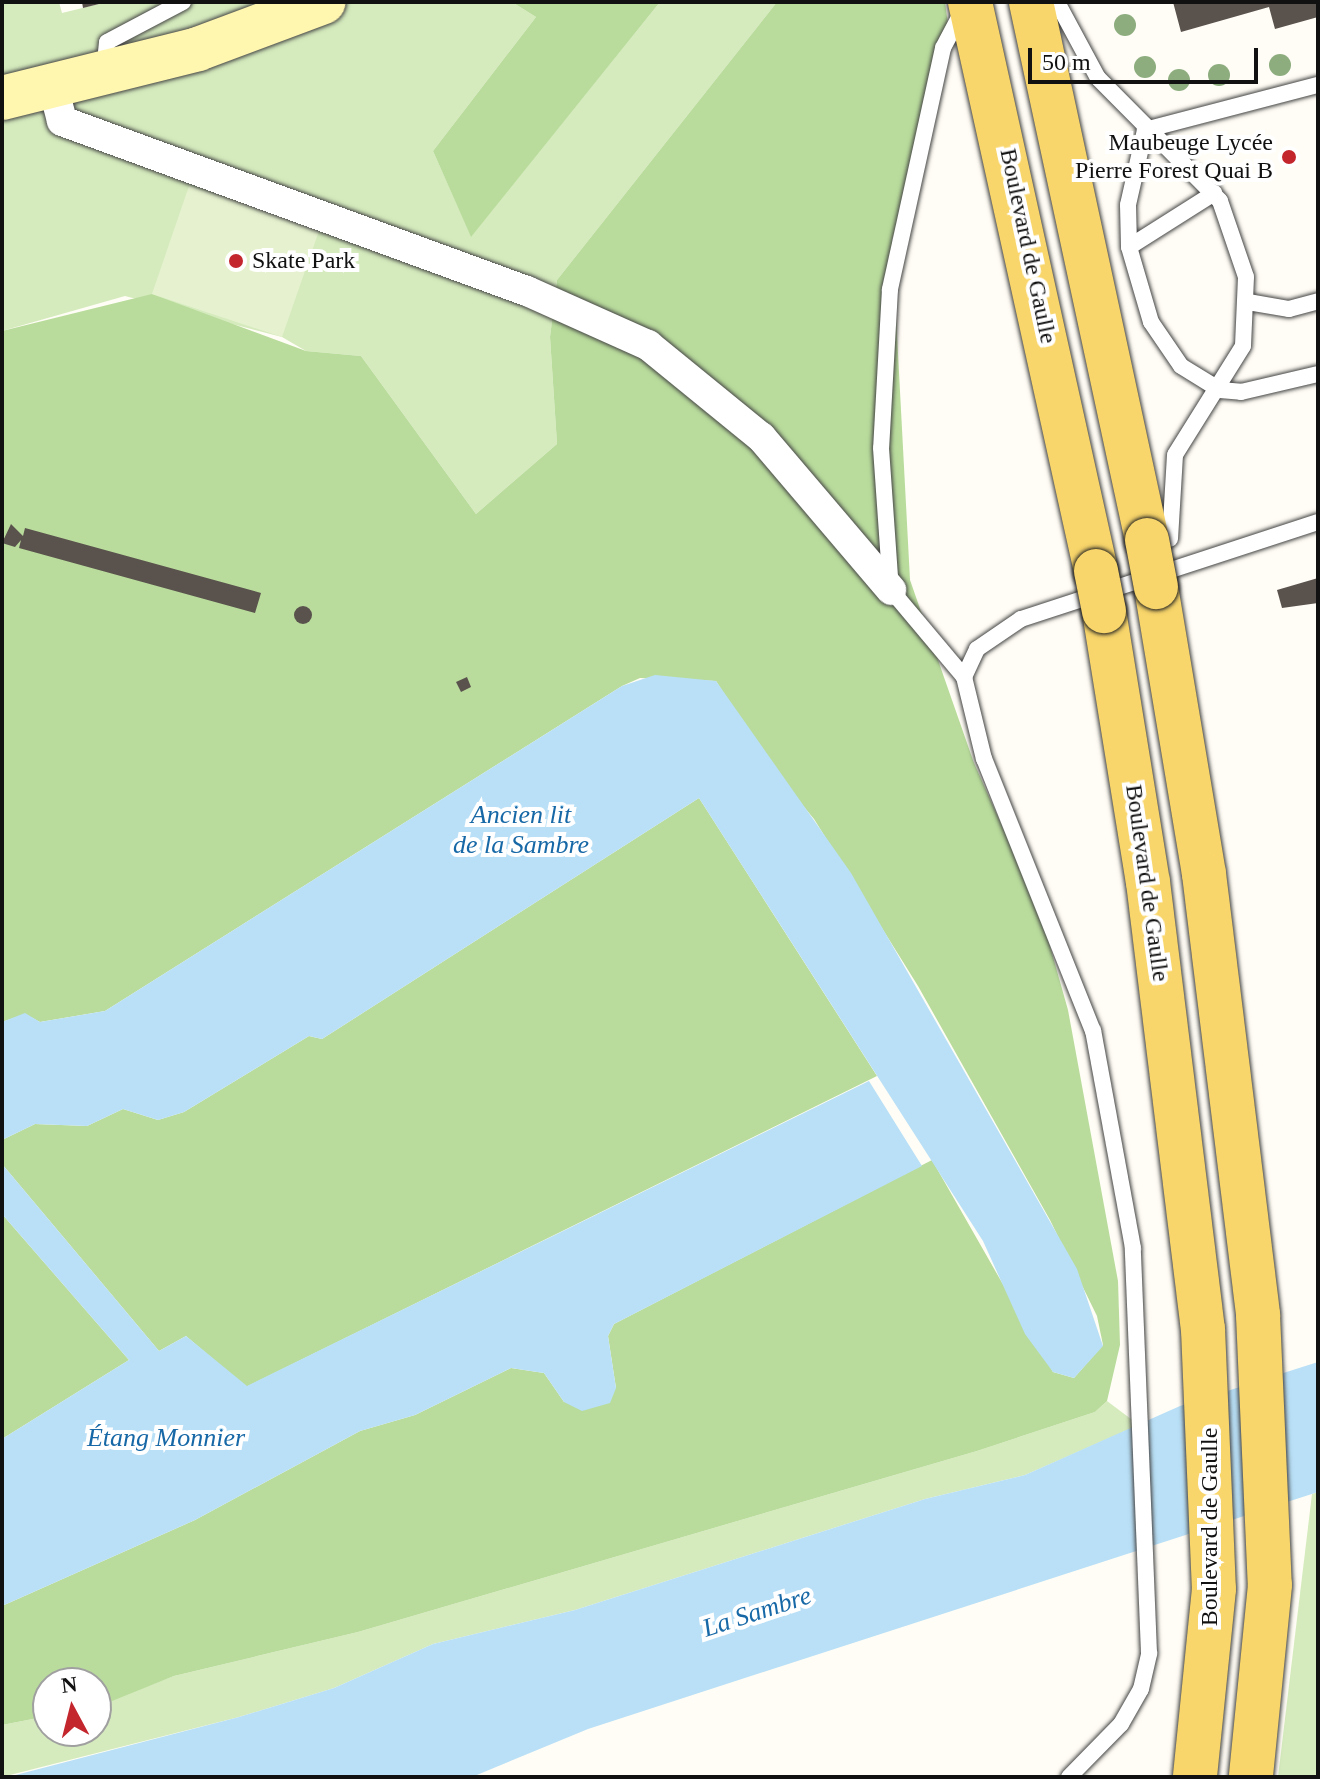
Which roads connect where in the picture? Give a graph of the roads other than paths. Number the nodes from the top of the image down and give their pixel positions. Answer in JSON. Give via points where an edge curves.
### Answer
{"nodes":[{"id":1,"x":183,"y":2,"type":"edge"},
{"id":2,"x":324,"y":2,"type":"edge"},
{"id":3,"x":969,"y":2,"type":"edge"},
{"id":4,"x":1031,"y":2,"type":"edge"},
{"id":5,"x":1057,"y":2,"type":"edge"},
{"id":6,"x":103,"y":73,"type":"junction"},
{"id":7,"x":52,"y":82,"type":"junction"},
{"id":8,"x":1318,"y":85,"type":"edge"},
{"id":9,"x":2,"y":98,"type":"edge"},
{"id":10,"x":1145,"y":130,"type":"junction"},
{"id":11,"x":1214,"y":193,"type":"junction"},
{"id":12,"x":1129,"y":247,"type":"junction"},
{"id":13,"x":1318,"y":301,"type":"edge"},
{"id":14,"x":1248,"y":302,"type":"junction"},
{"id":15,"x":1318,"y":374,"type":"edge"},
{"id":16,"x":1220,"y":390,"type":"junction"},
{"id":17,"x":1318,"y":522,"type":"edge"},
{"id":18,"x":1158,"y":539,"type":"junction"},
{"id":19,"x":891,"y":590,"type":"junction"},
{"id":20,"x":964,"y":677,"type":"junction"},
{"id":21,"x":1069,"y":1777,"type":"edge"},
{"id":22,"x":1195,"y":1777,"type":"edge"},
{"id":23,"x":1251,"y":1777,"type":"edge"}],
"edges":[{"from":1,"to":6,"type":"lane","via":[[107,42]]},
{"from":2,"to":6,"type":"main road","via":[[198,49]]},
{"from":3,"to":19,"type":"lane","via":[[943,48],[880,361]]},
{"from":3,"to":22,"type":"main road","name":"Boulevard de Gaulle","via":[[1100,591],[1152,914],[1203,1329],[1214,1589]]},
{"from":4,"to":18,"type":"main road"},
{"from":5,"to":10,"type":"lane","via":[[1098,78]]},
{"from":6,"to":7,"type":"main road"},
{"from":7,"to":9,"type":"main road"},
{"from":7,"to":19,"type":"street","via":[[62,121],[527,291],[648,345],[761,437]]},
{"from":8,"to":10,"type":"lane"},
{"from":10,"to":11,"type":"lane","via":[[1173,146]]},
{"from":10,"to":12,"type":"lane","via":[[1128,205]]},
{"from":11,"to":12,"type":"lane"},
{"from":11,"to":14,"type":"lane","via":[[1240,247]]},
{"from":12,"to":16,"type":"lane","via":[[1151,322],[1181,366]]},
{"from":13,"to":14,"type":"lane","via":[[1289,309]]},
{"from":14,"to":16,"type":"lane","via":[[1243,346]]},
{"from":15,"to":16,"type":"lane","via":[[1264,389]]},
{"from":16,"to":18,"type":"lane","via":[[1175,455]]},
{"from":17,"to":20,"type":"lane","via":[[1021,619],[977,649]]},
{"from":18,"to":23,"type":"main road","bridge":true,"via":[[1258,1315],[1270,1585]]},
{"from":19,"to":20,"type":"lane"},
{"from":20,"to":21,"type":"lane","via":[[984,759],[1093,1031],[1121,1163],[1140,1333],[1150,1585],[1141,1689],[1095,1756]]}]}
